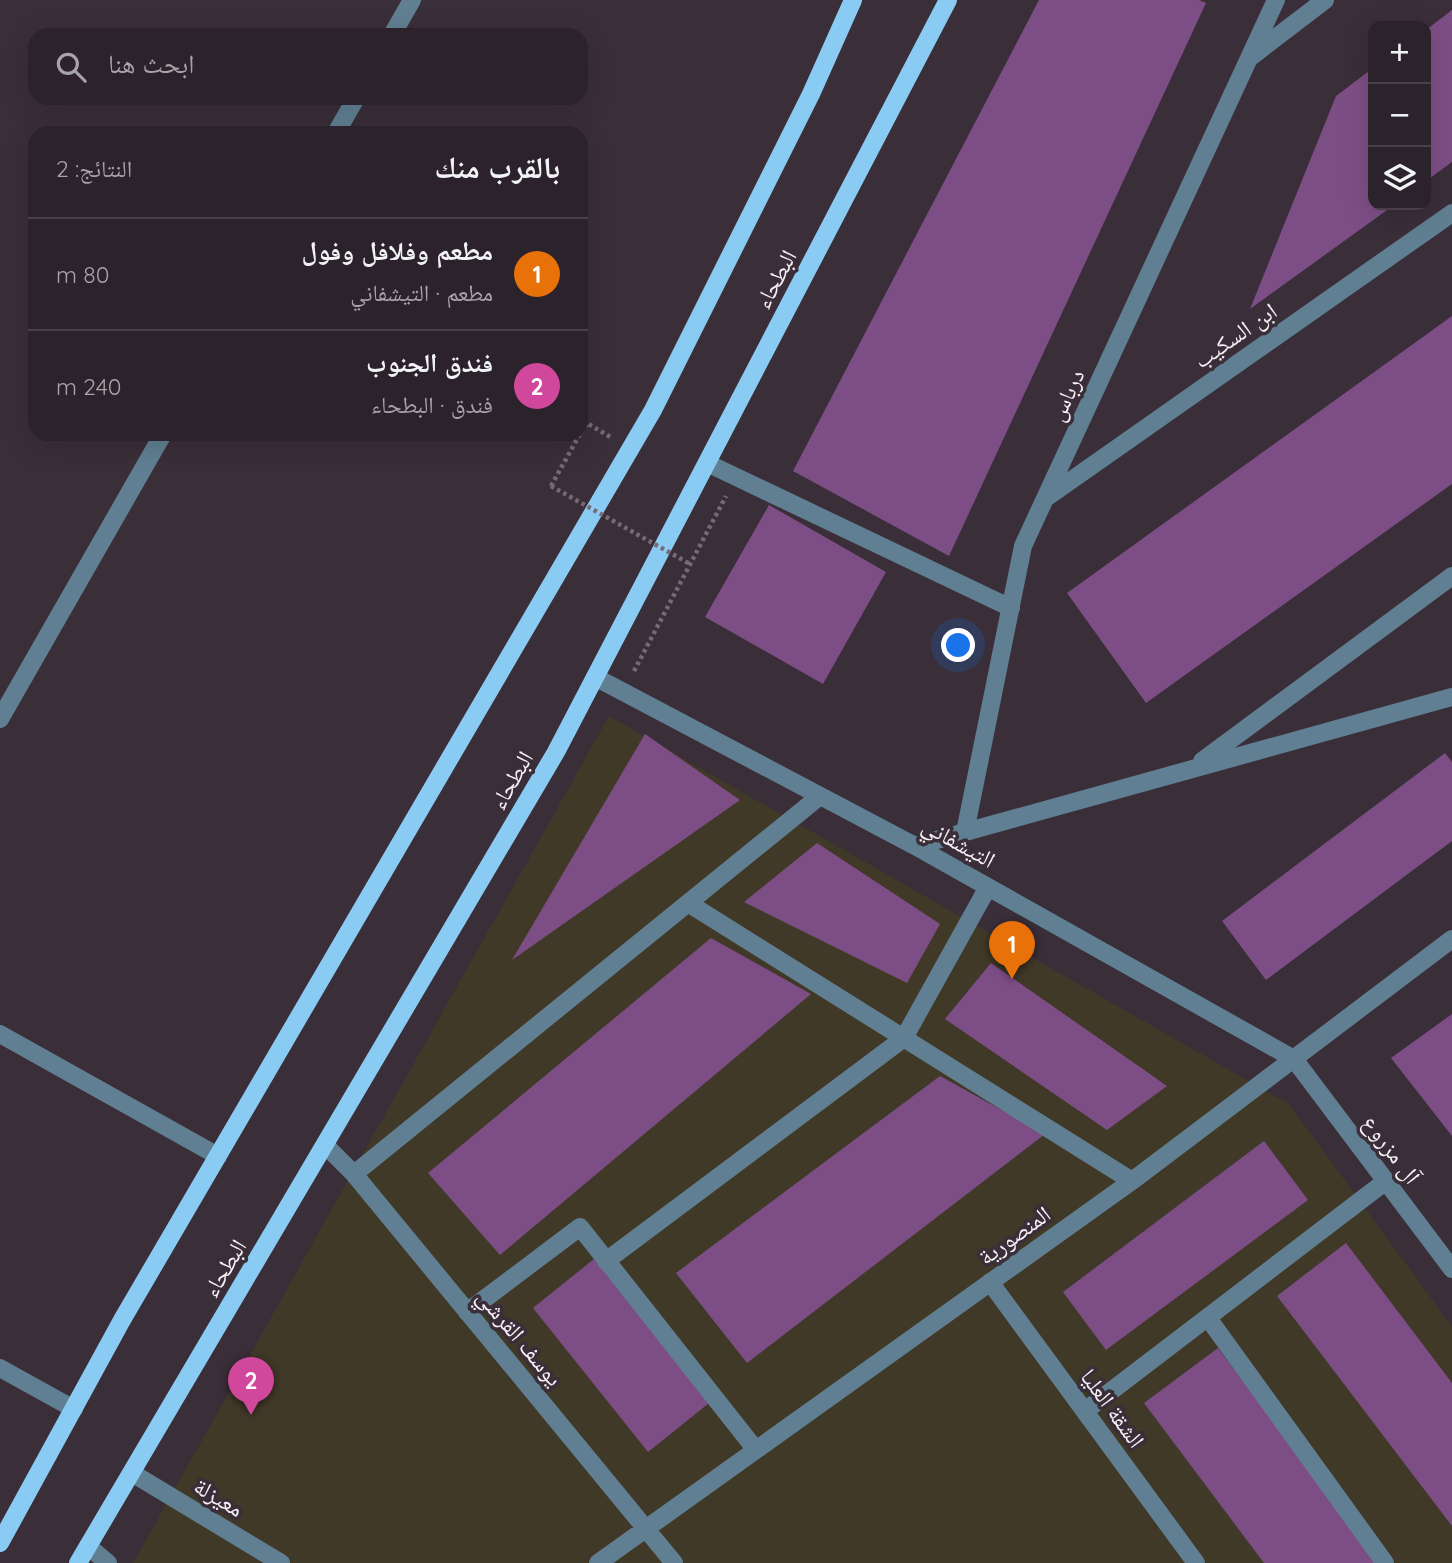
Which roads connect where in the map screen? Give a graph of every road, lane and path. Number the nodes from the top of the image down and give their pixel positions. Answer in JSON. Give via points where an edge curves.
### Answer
{"nodes":[{"id":1,"x":412,"y":0,"type":"edge"},
{"id":2,"x":853,"y":0,"type":"edge"},
{"id":3,"x":948,"y":0,"type":"edge"},
{"id":4,"x":1276,"y":0,"type":"edge"},
{"id":5,"x":1325,"y":0,"type":"edge"},
{"id":6,"x":396,"y":28,"type":"edge"},
{"id":7,"x":1249,"y":58,"type":"junction"},
{"id":8,"x":352,"y":105,"type":"edge"},
{"id":9,"x":340,"y":126,"type":"edge"},
{"id":10,"x":1452,"y":213,"type":"edge"},
{"id":11,"x":588,"y":424,"type":"edge"},
{"id":12,"x":159,"y":441,"type":"edge"},
{"id":13,"x":576,"y":441,"type":"edge"},
{"id":14,"x":630,"y":449,"type":"junction"},
{"id":15,"x":707,"y":463,"type":"junction"},
{"id":16,"x":736,"y":477,"type":"junction"},
{"id":17,"x":1046,"y":498,"type":"junction"},
{"id":18,"x":690,"y":564,"type":"junction"},
{"id":19,"x":1452,"y":576,"type":"edge"},
{"id":20,"x":1011,"y":608,"type":"junction"},
{"id":21,"x":596,"y":677,"type":"junction"},
{"id":22,"x":624,"y":692,"type":"junction"},
{"id":23,"x":1452,"y":697,"type":"edge"},
{"id":24,"x":0,"y":719,"type":"edge"},
{"id":25,"x":1193,"y":768,"type":"junction"},
{"id":26,"x":820,"y":796,"type":"junction"},
{"id":27,"x":965,"y":832,"type":"junction"},
{"id":28,"x":915,"y":846,"type":"junction"},
{"id":29,"x":988,"y":887,"type":"junction"},
{"id":30,"x":688,"y":903,"type":"junction"},
{"id":31,"x":1452,"y":939,"type":"edge"},
{"id":32,"x":0,"y":1034,"type":"edge"},
{"id":33,"x":904,"y":1038,"type":"junction"},
{"id":34,"x":1294,"y":1059,"type":"junction"},
{"id":35,"x":325,"y":1145,"type":"junction"},
{"id":36,"x":218,"y":1156,"type":"junction"},
{"id":37,"x":354,"y":1174,"type":"junction"},
{"id":38,"x":1132,"y":1181,"type":"junction"},
{"id":39,"x":1386,"y":1181,"type":"junction"},
{"id":40,"x":606,"y":1261,"type":"junction"},
{"id":41,"x":1452,"y":1269,"type":"edge"},
{"id":42,"x":990,"y":1282,"type":"junction"},
{"id":43,"x":467,"y":1312,"type":"junction"},
{"id":44,"x":1208,"y":1318,"type":"junction"},
{"id":45,"x":0,"y":1368,"type":"edge"},
{"id":46,"x":74,"y":1409,"type":"junction"},
{"id":47,"x":1085,"y":1411,"type":"junction"},
{"id":48,"x":756,"y":1450,"type":"junction"},
{"id":49,"x":132,"y":1473,"type":"junction"},
{"id":50,"x":646,"y":1528,"type":"junction"},
{"id":51,"x":0,"y":1543,"type":"edge"},
{"id":52,"x":89,"y":1546,"type":"junction"},
{"id":53,"x":78,"y":1563,"type":"edge"},
{"id":54,"x":108,"y":1563,"type":"edge"},
{"id":55,"x":281,"y":1563,"type":"edge"},
{"id":56,"x":598,"y":1563,"type":"edge"},
{"id":57,"x":674,"y":1563,"type":"edge"},
{"id":58,"x":1196,"y":1563,"type":"edge"},
{"id":59,"x":1385,"y":1563,"type":"edge"}],
"edges":[{"from":1,"to":6,"type":"street"},
{"from":2,"to":14,"type":"main road","via":[[799,118]]},
{"from":3,"to":15,"type":"main road","name":"البطحاء"},
{"from":4,"to":7,"type":"street","name":"درباس"},
{"from":5,"to":7,"type":"street"},
{"from":7,"to":17,"type":"street","name":"درباس"},
{"from":8,"to":9,"type":"street"},
{"from":10,"to":17,"type":"street","name":"ابن السكيب"},
{"from":11,"to":14,"type":"path"},
{"from":12,"to":24,"type":"street"},
{"from":13,"to":18,"type":"path","bridge":true,"via":[[551,486]]},
{"from":14,"to":36,"type":"main road"},
{"from":15,"to":16,"type":"street"},
{"from":15,"to":21,"type":"main road","name":"البطحاء"},
{"from":16,"to":18,"type":"path"},
{"from":16,"to":20,"type":"street"},
{"from":17,"to":20,"type":"street","name":"درباس","via":[[1023,546]]},
{"from":18,"to":22,"type":"path"},
{"from":19,"to":25,"type":"street"},
{"from":20,"to":27,"type":"street","name":"درباس"},
{"from":21,"to":22,"type":"street","name":"التيشفاني"},
{"from":21,"to":35,"type":"main road","name":"البطحاء"},
{"from":22,"to":26,"type":"street","name":"التيشفاني"},
{"from":23,"to":25,"type":"street"},
{"from":25,"to":27,"type":"street"},
{"from":26,"to":28,"type":"street","name":"التيشفاني"},
{"from":26,"to":30,"type":"street"},
{"from":27,"to":28,"type":"street"},
{"from":28,"to":29,"type":"street","name":"التيشفاني"},
{"from":29,"to":33,"type":"street"},
{"from":29,"to":34,"type":"street","name":"التيشفاني"},
{"from":30,"to":33,"type":"street"},
{"from":30,"to":37,"type":"street"},
{"from":31,"to":34,"type":"street","name":"المنصورية"},
{"from":32,"to":36,"type":"street"},
{"from":33,"to":38,"type":"street"},
{"from":33,"to":40,"type":"street"},
{"from":34,"to":38,"type":"street","name":"المنصورية"},
{"from":34,"to":39,"type":"street","name":"آل مزروع"},
{"from":35,"to":37,"type":"street","name":"يوسف القرشي"},
{"from":35,"to":49,"type":"main road","name":"البطحاء"},
{"from":36,"to":46,"type":"main road"},
{"from":37,"to":43,"type":"street","name":"يوسف القرشي"},
{"from":38,"to":42,"type":"street","name":"المنصورية"},
{"from":39,"to":41,"type":"street","name":"آل مزروع"},
{"from":39,"to":44,"type":"street"},
{"from":40,"to":43,"type":"street","via":[[580,1227]]},
{"from":40,"to":48,"type":"street"},
{"from":42,"to":47,"type":"street","name":"الشقة العليا"},
{"from":42,"to":48,"type":"street","name":"المنصورية"},
{"from":43,"to":50,"type":"street","name":"يوسف القرشي"},
{"from":44,"to":47,"type":"street"},
{"from":44,"to":59,"type":"street"},
{"from":45,"to":46,"type":"street"},
{"from":46,"to":51,"type":"main road"},
{"from":47,"to":58,"type":"street","name":"الشقة العليا"},
{"from":48,"to":50,"type":"street","name":"المنصورية"},
{"from":49,"to":52,"type":"main road","name":"البطحاء"},
{"from":49,"to":55,"type":"street","name":"معيزلة"},
{"from":50,"to":56,"type":"street","name":"المنصورية"},
{"from":50,"to":57,"type":"street","name":"يوسف القرشي"},
{"from":52,"to":53,"type":"main road","name":"البطحاء"},
{"from":52,"to":54,"type":"street"}]}
